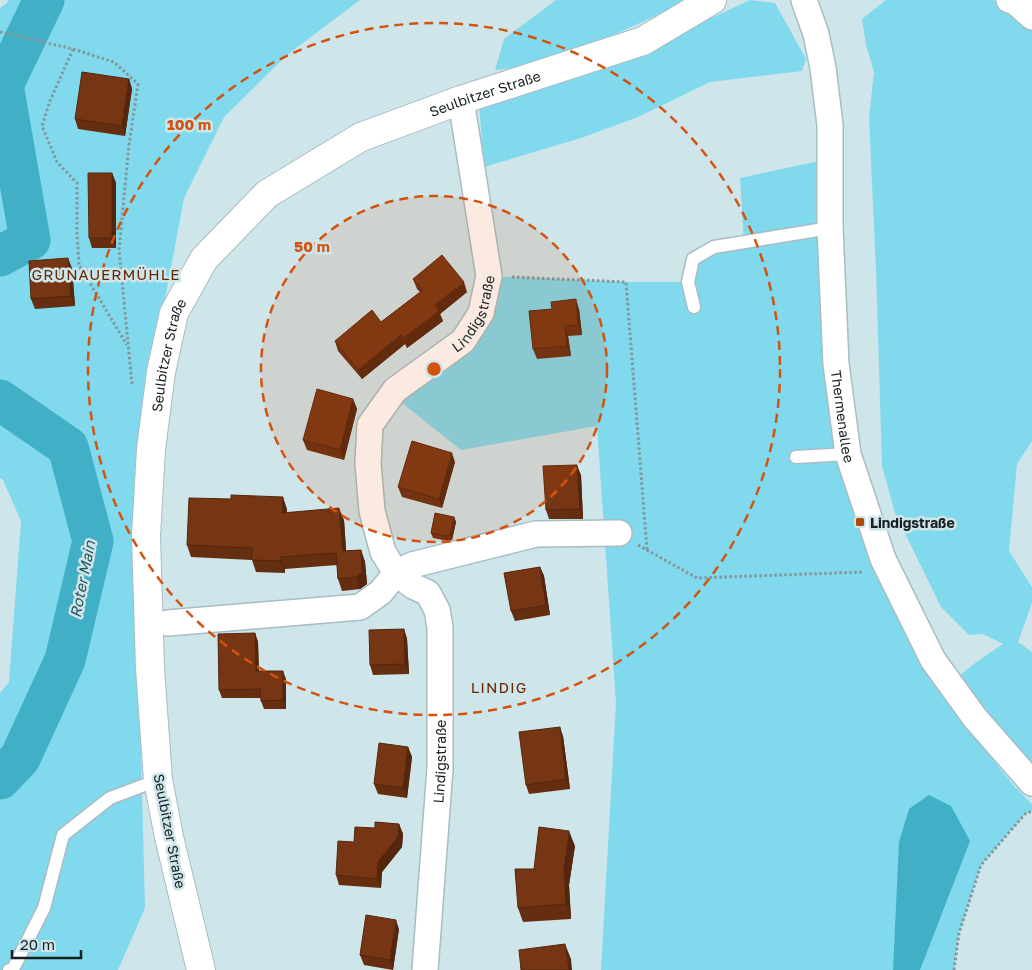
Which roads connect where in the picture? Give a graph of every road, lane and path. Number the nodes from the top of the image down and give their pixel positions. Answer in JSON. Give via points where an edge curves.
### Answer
{"nodes":[{"id":1,"x":712,"y":0,"type":"edge"},
{"id":2,"x":804,"y":0,"type":"edge"},
{"id":3,"x":1009,"y":0,"type":"edge"},
{"id":4,"x":1032,"y":17,"type":"edge"},
{"id":5,"x":0,"y":32,"type":"edge"},
{"id":6,"x":73,"y":49,"type":"junction"},
{"id":7,"x":461,"y":100,"type":"junction"},
{"id":8,"x":830,"y":228,"type":"junction"},
{"id":9,"x":489,"y":276,"type":"junction"},
{"id":10,"x":694,"y":307,"type":"dead end"},
{"id":11,"x":129,"y":347,"type":"junction"},
{"id":12,"x":133,"y":393,"type":"dead end"},
{"id":13,"x":848,"y":454,"type":"junction"},
{"id":14,"x":796,"y":457,"type":"dead end"},
{"id":15,"x":619,"y":533,"type":"joint"},
{"id":16,"x":647,"y":550,"type":"junction"},
{"id":17,"x":883,"y":559,"type":"junction"},
{"id":18,"x":396,"y":573,"type":"junction"},
{"id":19,"x":168,"y":623,"type":"dead end"},
{"id":20,"x":158,"y":780,"type":"junction"},
{"id":21,"x":1032,"y":783,"type":"edge"},
{"id":22,"x":1032,"y":811,"type":"edge"},
{"id":23,"x":9,"y":970,"type":"edge"},
{"id":24,"x":201,"y":970,"type":"edge"},
{"id":25,"x":425,"y":970,"type":"edge"},
{"id":26,"x":954,"y":970,"type":"edge"}],
"edges":[{"from":1,"to":7,"type":"street","name":"Seulbitzer Straße","via":[[642,41]]},
{"from":2,"to":8,"type":"street","name":"Thermenallee","via":[[816,34],[830,125]]},
{"from":3,"to":4,"type":"street"},
{"from":5,"to":6,"type":"path"},
{"from":6,"to":11,"type":"path","via":[[42,126],[57,162],[77,183],[79,264]]},
{"from":6,"to":11,"type":"path","via":[[114,62],[138,84],[119,250]]},
{"from":7,"to":9,"type":"street","name":"Lindigstraße"},
{"from":7,"to":20,"type":"street","name":"Seulbitzer Straße","via":[[361,137],[267,194],[204,259],[174,313],[161,372],[151,449],[146,536]]},
{"from":8,"to":10,"type":"lane","via":[[714,247],[693,259],[688,282]]},
{"from":8,"to":13,"type":"street","name":"Thermenallee","via":[[836,364]]},
{"from":9,"to":16,"type":"path","via":[[626,282]]},
{"from":9,"to":18,"type":"street","name":"Lindigstraße","via":[[481,314],[463,341],[395,390],[370,426],[368,463],[372,511],[383,552]]},
{"from":11,"to":12,"type":"path"},
{"from":13,"to":14,"type":"lane"},
{"from":13,"to":17,"type":"street","name":"Thermenallee"},
{"from":15,"to":16,"type":"path"},
{"from":15,"to":18,"type":"street","via":[[536,534],[412,565]]},
{"from":16,"to":17,"type":"path","via":[[697,578],[862,572]]},
{"from":17,"to":21,"type":"street","name":"Thermenallee","via":[[933,660],[975,718]]},
{"from":18,"to":19,"type":"street","via":[[382,592],[360,607]]},
{"from":18,"to":25,"type":"street","name":"Lindigstraße","via":[[428,593],[437,610],[440,627],[440,768]]},
{"from":20,"to":23,"type":"lane","via":[[110,798],[63,835],[44,908],[13,969]]},
{"from":20,"to":24,"type":"street","name":"Seulbitzer Straße"},
{"from":22,"to":26,"type":"path","via":[[1025,814],[981,865],[959,933]]}]}
